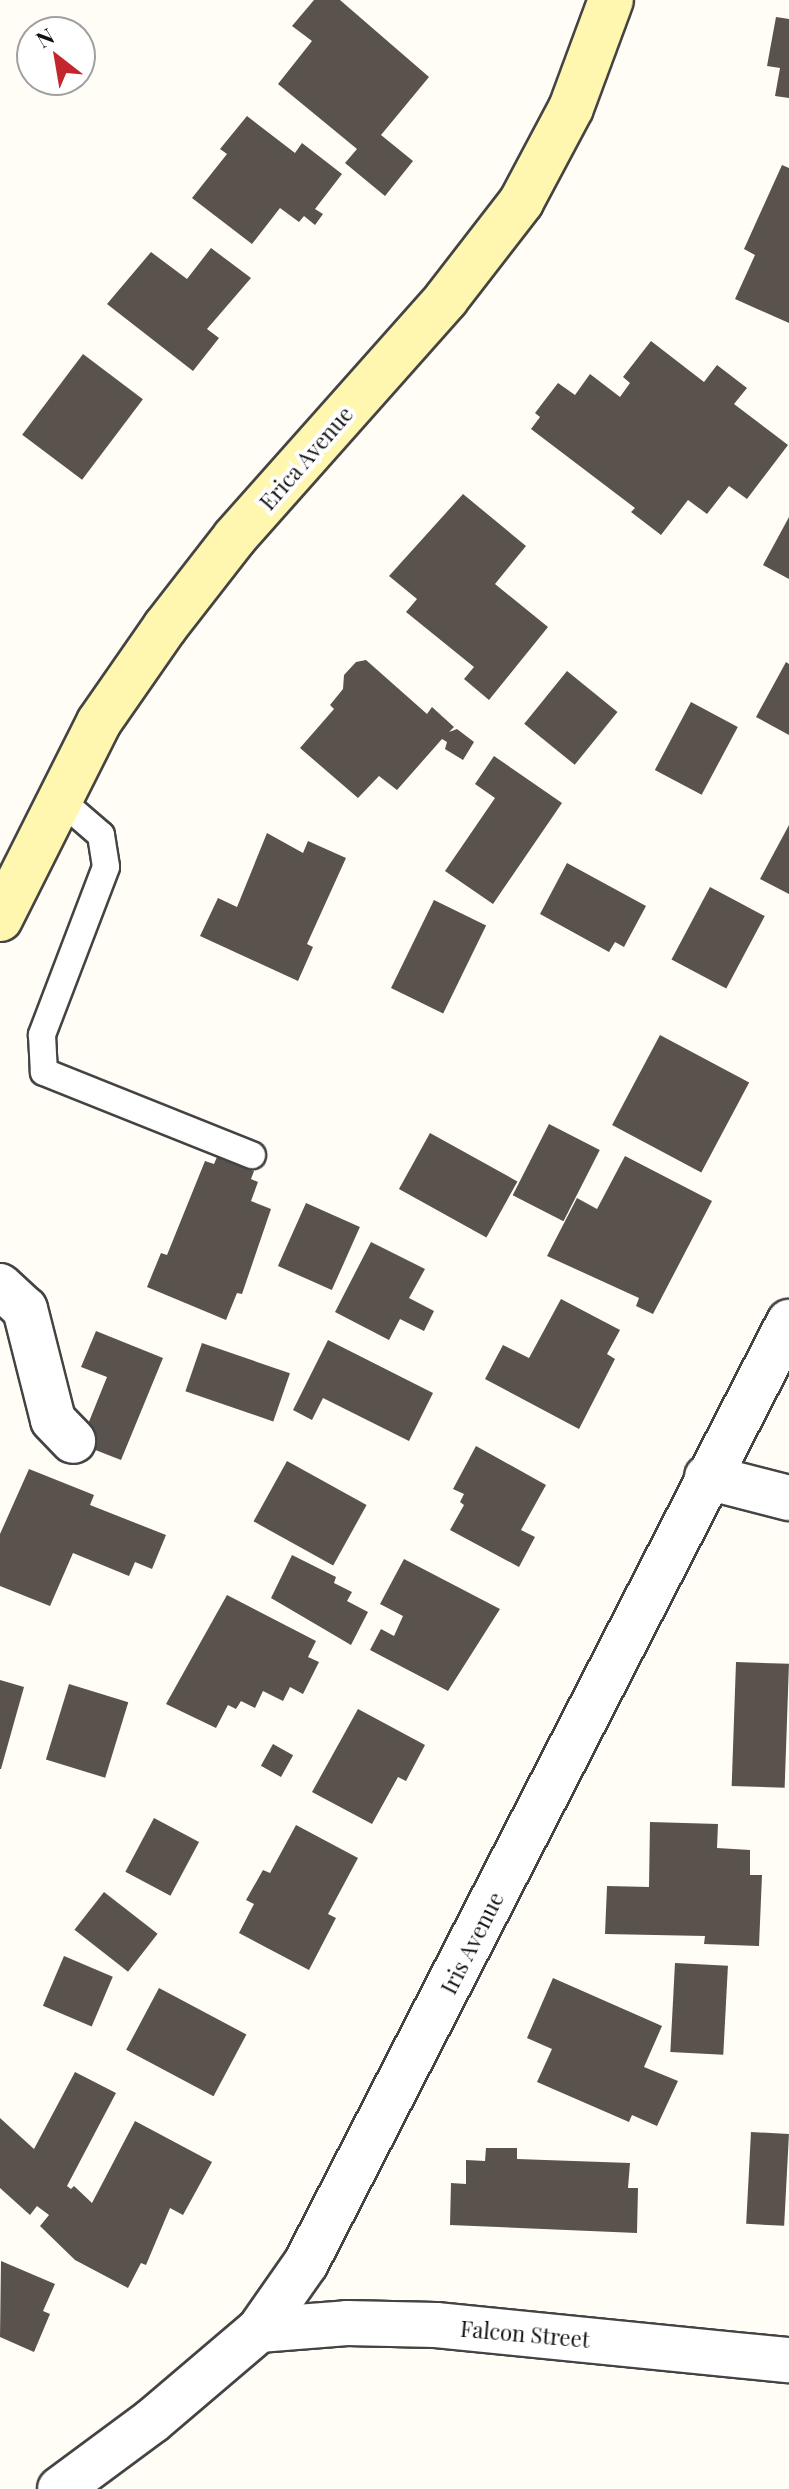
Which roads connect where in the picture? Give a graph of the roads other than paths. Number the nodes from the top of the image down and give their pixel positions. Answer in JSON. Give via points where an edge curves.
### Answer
{"nodes":[{"id":1,"x":611,"y":0,"type":"edge"},
{"id":2,"x":57,"y":797,"type":"junction"},
{"id":3,"x":0,"y":919,"type":"edge"},
{"id":4,"x":252,"y":1155,"type":"dead end"},
{"id":5,"x":0,"y":1286,"type":"edge"},
{"id":6,"x":789,"y":1322,"type":"edge"},
{"id":7,"x":73,"y":1441,"type":"dead end"},
{"id":8,"x":707,"y":1477,"type":"junction"},
{"id":9,"x":789,"y":1498,"type":"edge"},
{"id":10,"x":259,"y":2330,"type":"junction"},
{"id":11,"x":789,"y":2360,"type":"edge"},
{"id":12,"x":60,"y":2489,"type":"edge"}],
"edges":[{"from":1,"to":2,"type":"street","name":"Erica Avenue","via":[[571,108],[521,202],[446,299],[235,537],[99,722]]},
{"from":2,"to":3,"type":"street","name":"Erica Avenue"},
{"from":2,"to":4,"type":"lane","via":[[101,835],[106,867],[42,1035],[44,1072]]},
{"from":5,"to":7,"type":"street","via":[[25,1309],[53,1420]]},
{"from":6,"to":8,"type":"street","name":"Iris Avenue"},
{"from":8,"to":9,"type":"street"},
{"from":8,"to":10,"type":"street","name":"Iris Avenue","via":[[306,2263]]},
{"from":10,"to":11,"type":"street","name":"Falcon Street","via":[[347,2323],[436,2325]]},
{"from":10,"to":12,"type":"street","name":"Iris Avenue","via":[[152,2421]]}]}
